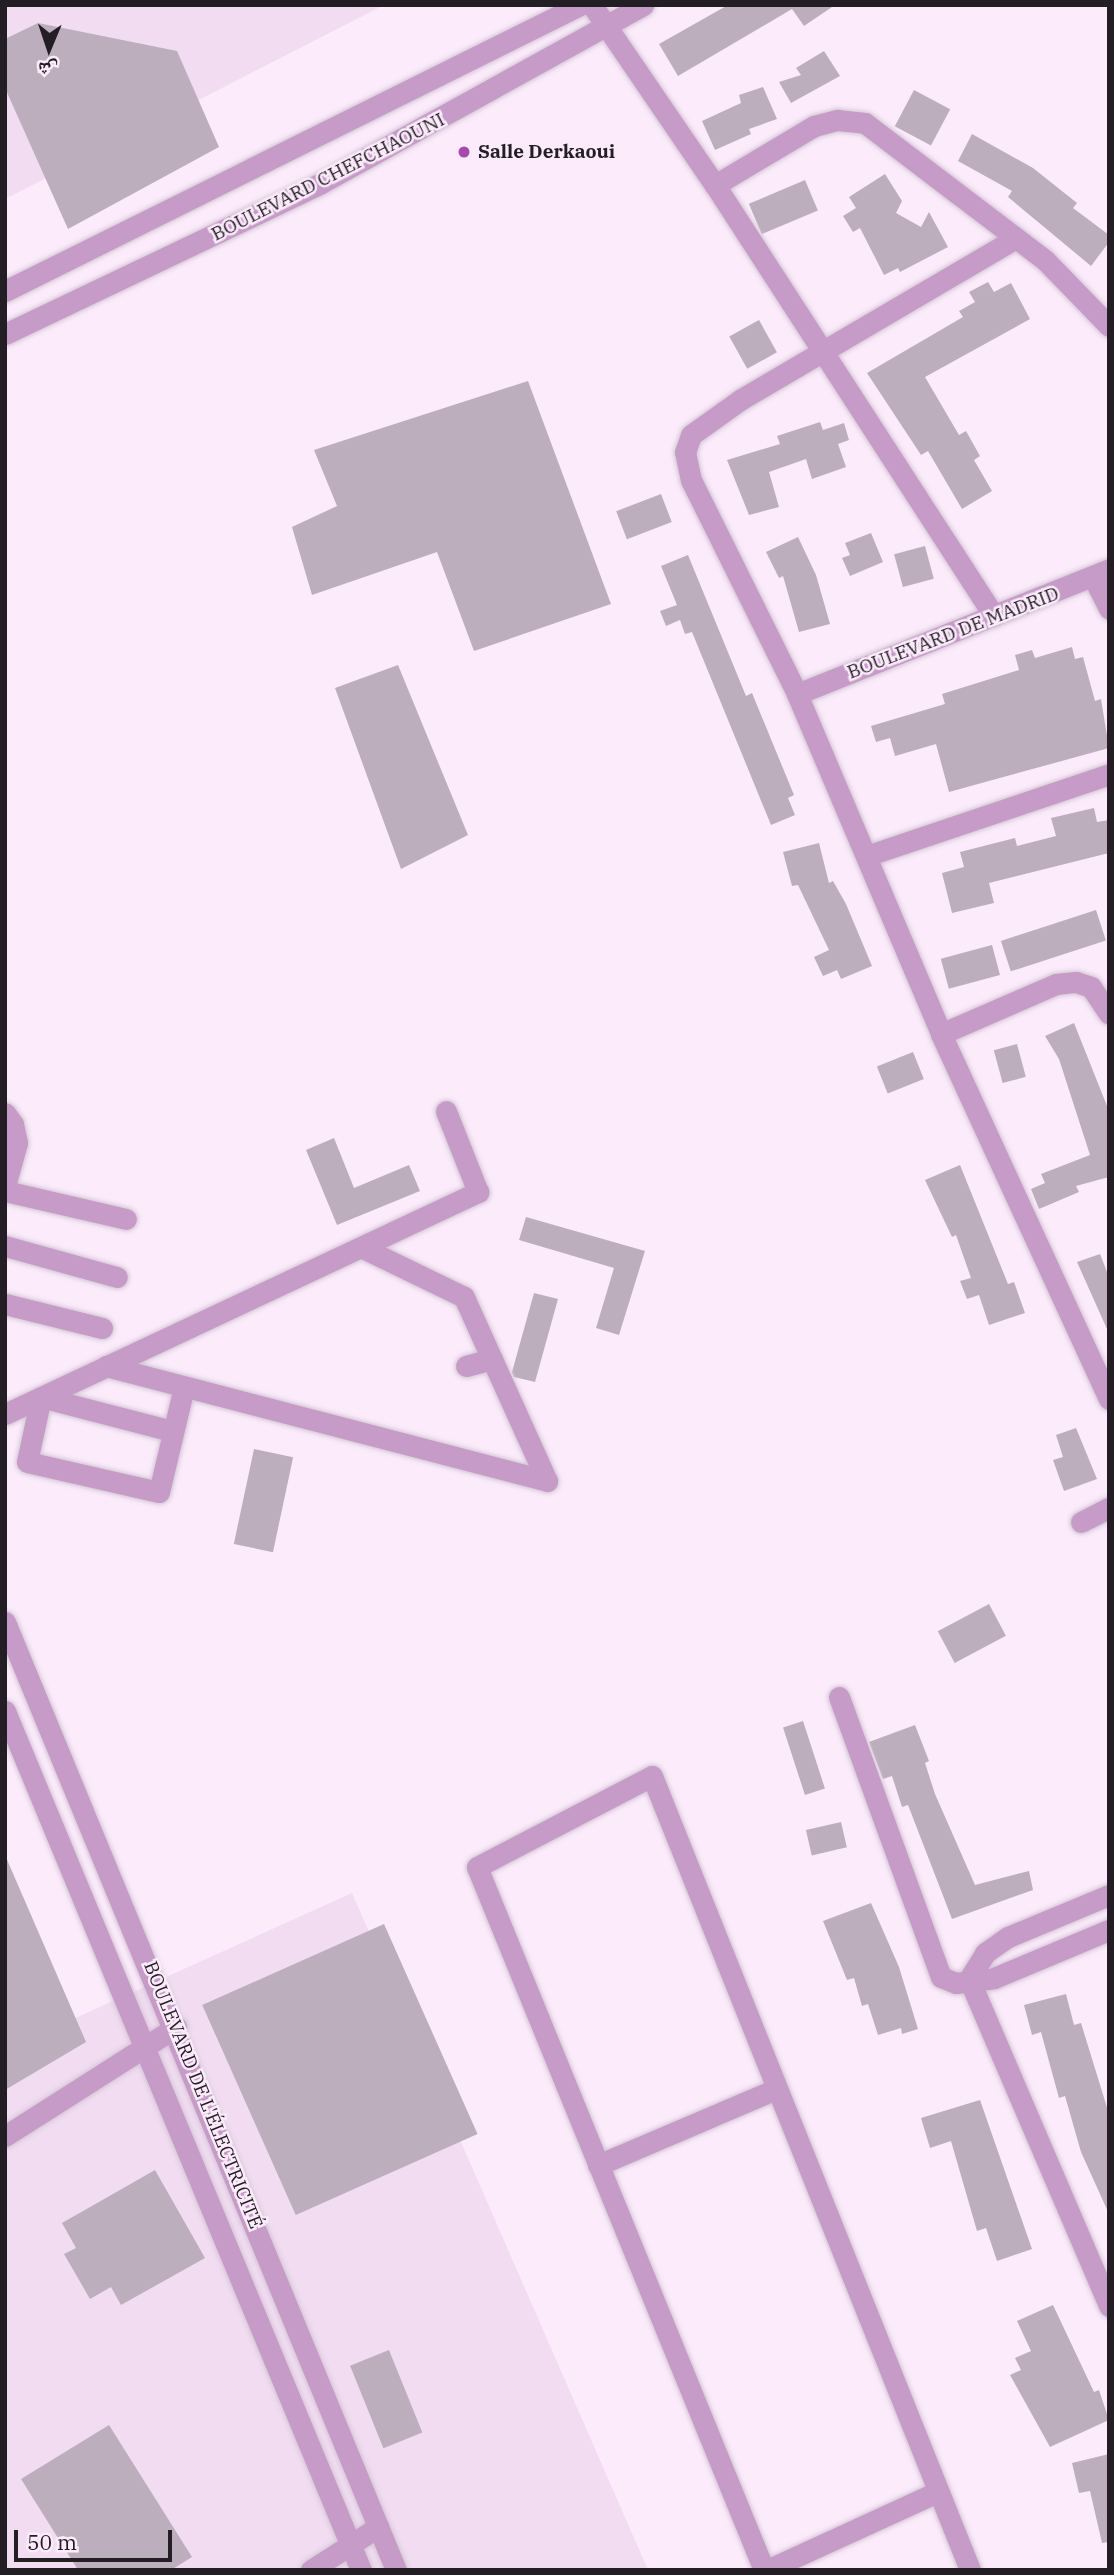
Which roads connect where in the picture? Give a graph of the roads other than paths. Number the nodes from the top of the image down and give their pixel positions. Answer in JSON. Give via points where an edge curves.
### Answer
{"nodes":[{"id":1,"x":580,"y":5,"type":"edge"},
{"id":2,"x":592,"y":5,"type":"edge"},
{"id":3,"x":643,"y":5,"type":"edge"},
{"id":4,"x":608,"y":28,"type":"junction"},
{"id":5,"x":715,"y":185,"type":"junction"},
{"id":6,"x":1016,"y":238,"type":"junction"},
{"id":7,"x":5,"y":291,"type":"edge"},
{"id":8,"x":1109,"y":326,"type":"edge"},
{"id":9,"x":5,"y":334,"type":"edge"},
{"id":10,"x":821,"y":352,"type":"junction"},
{"id":11,"x":1101,"y":573,"type":"edge"},
{"id":12,"x":1109,"y":609,"type":"edge"},
{"id":13,"x":995,"y":616,"type":"junction"},
{"id":14,"x":797,"y":694,"type":"junction"},
{"id":15,"x":1109,"y":774,"type":"edge"},
{"id":16,"x":869,"y":855,"type":"junction"},
{"id":17,"x":1109,"y":1014,"type":"edge"},
{"id":18,"x":941,"y":1034,"type":"junction"},
{"id":19,"x":446,"y":1111,"type":"dead end"},
{"id":20,"x":5,"y":1113,"type":"edge"},
{"id":21,"x":5,"y":1189,"type":"edge"},
{"id":22,"x":125,"y":1219,"type":"dead end"},
{"id":23,"x":5,"y":1246,"type":"edge"},
{"id":24,"x":361,"y":1247,"type":"junction"},
{"id":25,"x":117,"y":1277,"type":"dead end"},
{"id":26,"x":5,"y":1304,"type":"edge"},
{"id":27,"x":102,"y":1328,"type":"dead end"},
{"id":28,"x":492,"y":1359,"type":"junction"},
{"id":29,"x":106,"y":1366,"type":"junction"},
{"id":30,"x":466,"y":1366,"type":"dead end"},
{"id":31,"x":184,"y":1387,"type":"junction"},
{"id":32,"x":1108,"y":1393,"type":"edge"},
{"id":33,"x":41,"y":1397,"type":"junction"},
{"id":34,"x":5,"y":1414,"type":"edge"},
{"id":35,"x":172,"y":1431,"type":"junction"},
{"id":36,"x":1109,"y":1508,"type":"edge"},
{"id":37,"x":1081,"y":1522,"type":"dead end"},
{"id":38,"x":5,"y":1622,"type":"edge"},
{"id":39,"x":839,"y":1697,"type":"dead end"},
{"id":40,"x":5,"y":1711,"type":"edge"},
{"id":41,"x":1109,"y":1895,"type":"edge"},
{"id":42,"x":1109,"y":1930,"type":"edge"},
{"id":43,"x":969,"y":1979,"type":"junction"},
{"id":44,"x":176,"y":2027,"type":"junction"},
{"id":45,"x":144,"y":2045,"type":"junction"},
{"id":46,"x":776,"y":2089,"type":"junction"},
{"id":47,"x":5,"y":2136,"type":"edge"},
{"id":48,"x":598,"y":2165,"type":"junction"},
{"id":49,"x":1109,"y":2306,"type":"edge"},
{"id":50,"x":937,"y":2491,"type":"junction"},
{"id":51,"x":378,"y":2527,"type":"junction"},
{"id":52,"x":349,"y":2543,"type":"junction"},
{"id":53,"x":311,"y":2570,"type":"edge"},
{"id":54,"x":361,"y":2570,"type":"edge"},
{"id":55,"x":396,"y":2570,"type":"edge"},
{"id":56,"x":765,"y":2570,"type":"edge"},
{"id":57,"x":970,"y":2570,"type":"edge"}],
"edges":[{"from":1,"to":7,"type":"street"},
{"from":2,"to":4,"type":"street"},
{"from":3,"to":4,"type":"street","name":"BOULEVARD CHEFCHAOUNI"},
{"from":4,"to":5,"type":"street"},
{"from":4,"to":9,"type":"street","name":"BOULEVARD CHEFCHAOUNI","via":[[321,183]]},
{"from":5,"to":6,"type":"street","via":[[814,126],[849,119],[874,127]]},
{"from":5,"to":10,"type":"street"},
{"from":6,"to":8,"type":"street","via":[[1074,287]]},
{"from":6,"to":10,"type":"street"},
{"from":10,"to":13,"type":"street"},
{"from":10,"to":14,"type":"street","via":[[700,427],[685,452],[691,480]]},
{"from":11,"to":12,"type":"street"},
{"from":11,"to":13,"type":"street","name":"BOULEVARD DE MADRID"},
{"from":13,"to":14,"type":"street","name":"BOULEVARD DE MADRID"},
{"from":14,"to":16,"type":"street"},
{"from":15,"to":16,"type":"street"},
{"from":16,"to":18,"type":"street"},
{"from":17,"to":18,"type":"street","via":[[1091,987],[1076,982],[1056,984]]},
{"from":18,"to":32,"type":"street"},
{"from":19,"to":24,"type":"street","via":[[478,1192]]},
{"from":20,"to":21,"type":"street","via":[[17,1143]]},
{"from":21,"to":22,"type":"street"},
{"from":23,"to":25,"type":"street"},
{"from":24,"to":28,"type":"street","via":[[464,1297]]},
{"from":24,"to":29,"type":"street"},
{"from":26,"to":27,"type":"street"},
{"from":28,"to":30,"type":"street"},
{"from":28,"to":31,"type":"street","via":[[547,1481]]},
{"from":29,"to":31,"type":"street"},
{"from":29,"to":33,"type":"street"},
{"from":31,"to":35,"type":"street"},
{"from":33,"to":34,"type":"street"},
{"from":33,"to":35,"type":"street"},
{"from":33,"to":35,"type":"street","via":[[27,1462],[159,1492]]},
{"from":36,"to":37,"type":"street"},
{"from":38,"to":44,"type":"street","name":"BOULEVARD DE L'ÉLECTRICITÉ"},
{"from":39,"to":43,"type":"street","via":[[934,1967],[948,1982]]},
{"from":40,"to":45,"type":"street","name":"BOULEVARD DE L'ÉLECTRICITÉ"},
{"from":41,"to":43,"type":"street","via":[[1007,1937],[985,1953]]},
{"from":42,"to":43,"type":"street","via":[[994,1978]]},
{"from":43,"to":49,"type":"street"},
{"from":44,"to":45,"type":"street"},
{"from":44,"to":51,"type":"street","name":"BOULEVARD DE L'ÉLECTRICITÉ"},
{"from":45,"to":47,"type":"street"},
{"from":45,"to":52,"type":"street","name":"BOULEVARD DE L'ÉLECTRICITÉ"},
{"from":46,"to":48,"type":"street"},
{"from":46,"to":48,"type":"street","via":[[652,1776],[477,1867]]},
{"from":46,"to":50,"type":"street"},
{"from":48,"to":56,"type":"street"},
{"from":50,"to":56,"type":"street"},
{"from":50,"to":57,"type":"street"},
{"from":51,"to":52,"type":"street"},
{"from":51,"to":55,"type":"street","name":"BOULEVARD DE L'ÉLECTRICITÉ"},
{"from":52,"to":53,"type":"street"},
{"from":52,"to":54,"type":"street","name":"BOULEVARD DE L'ÉLECTRICITÉ"}]}
